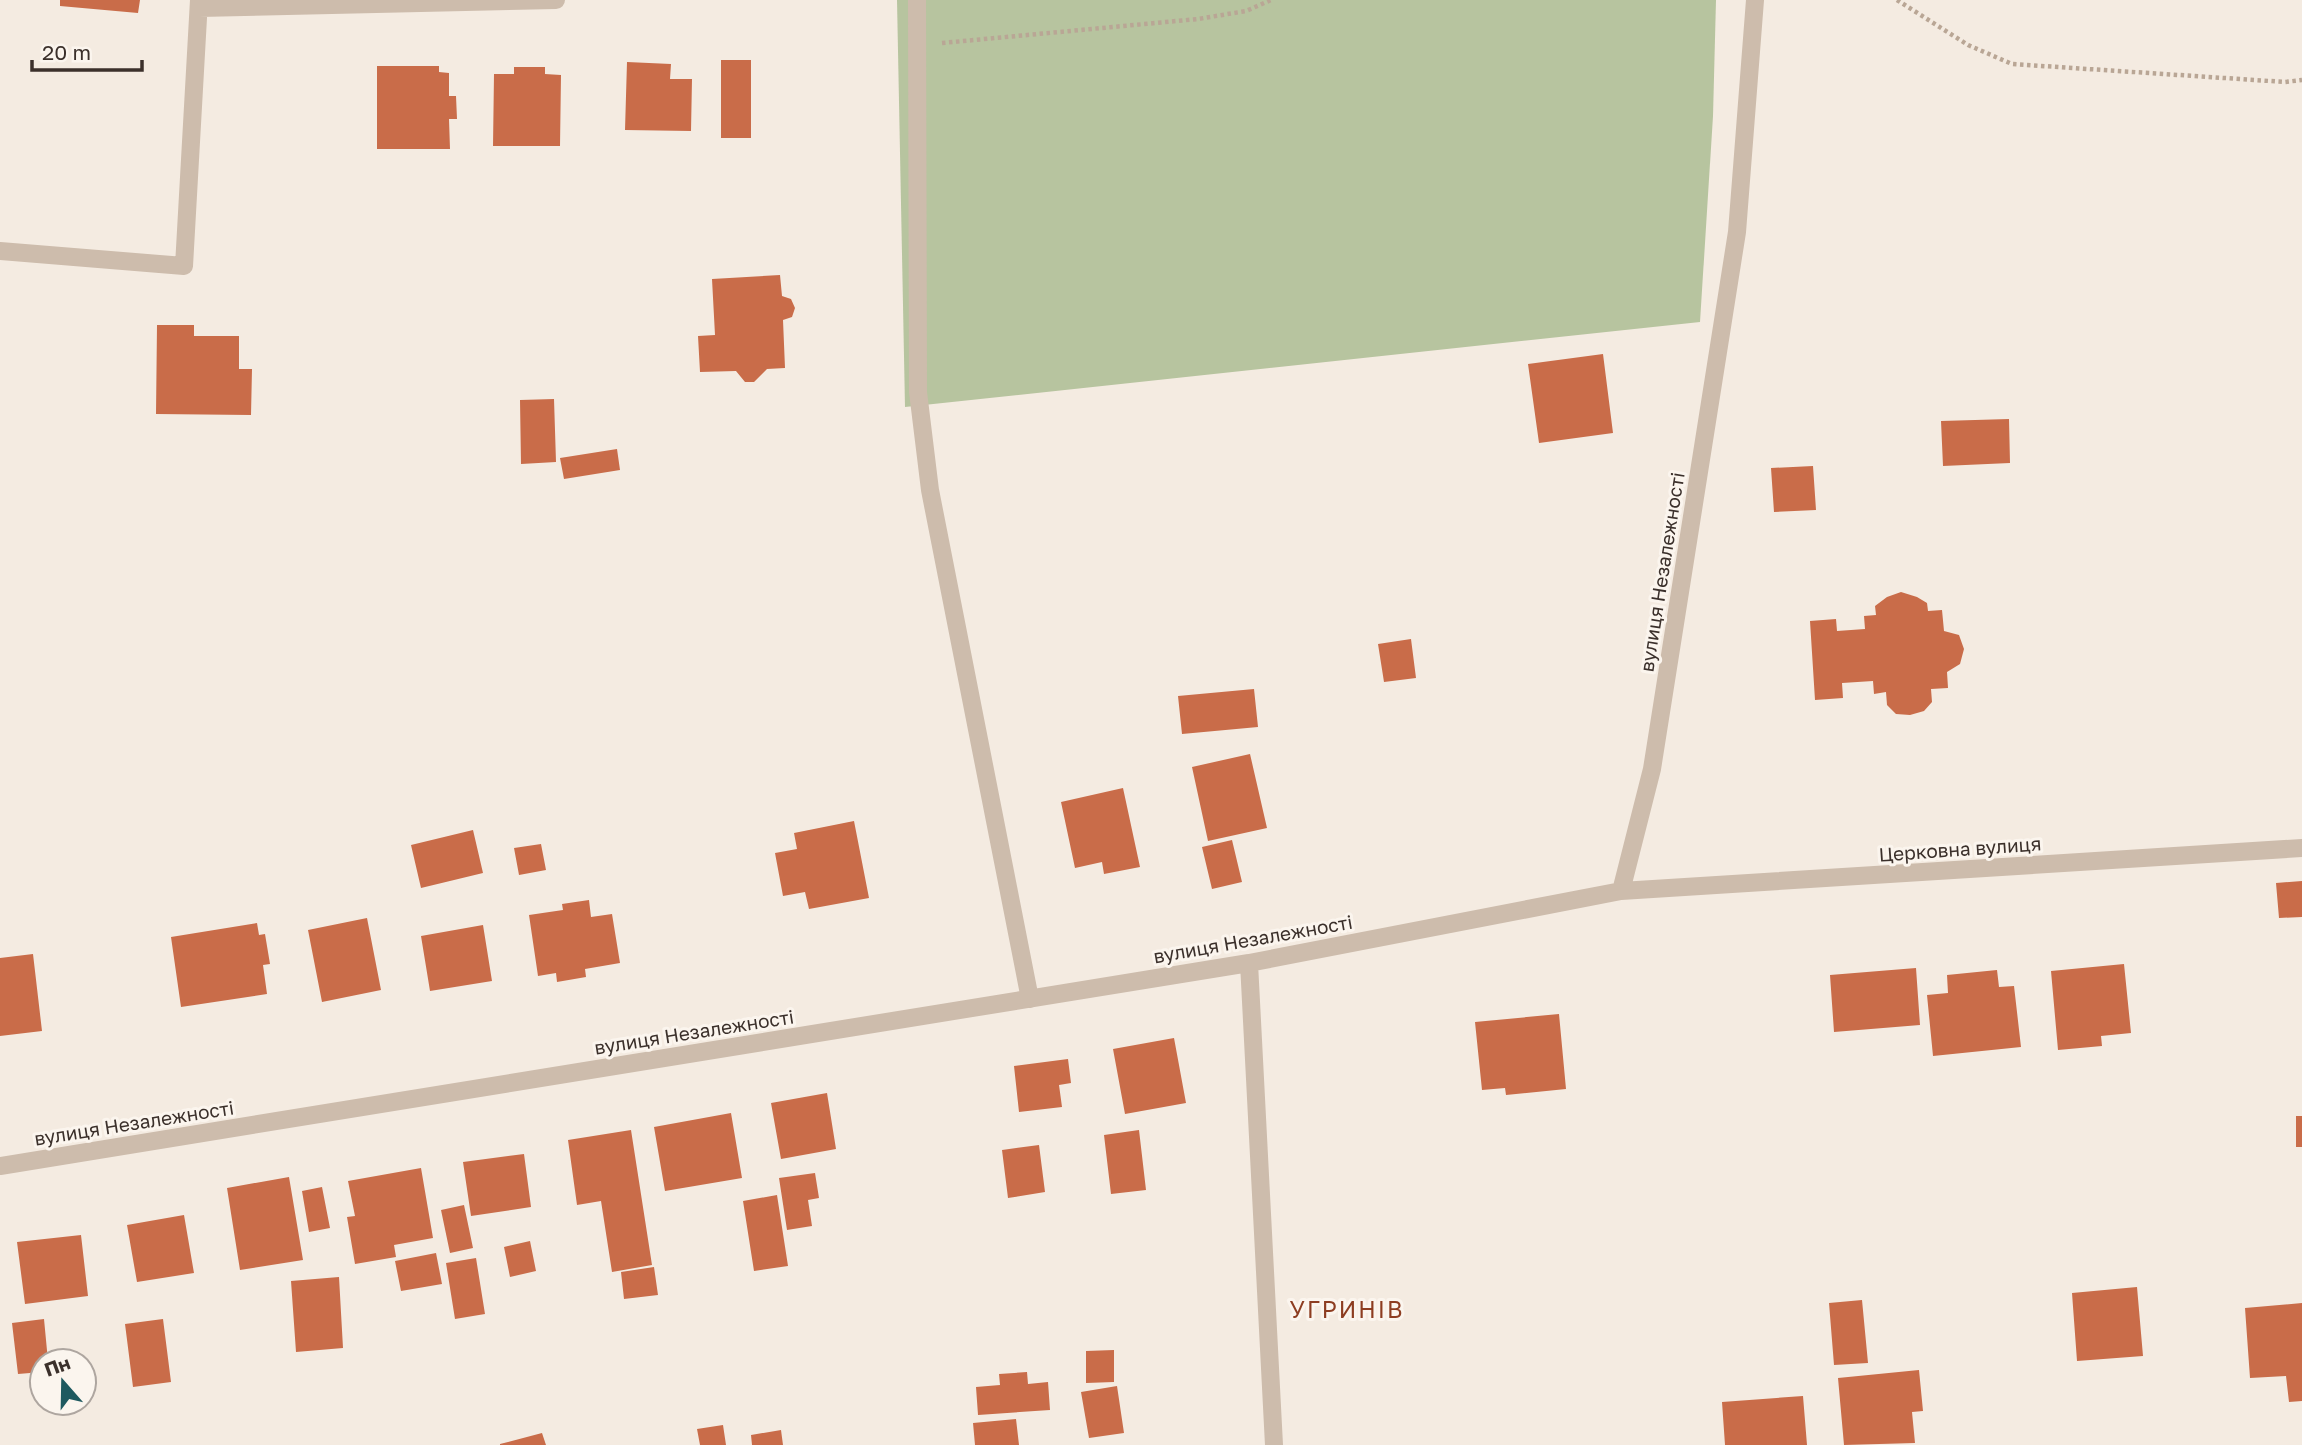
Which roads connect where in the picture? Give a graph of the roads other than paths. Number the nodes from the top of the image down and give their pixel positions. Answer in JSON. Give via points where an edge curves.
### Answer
{"nodes":[{"id":1,"x":556,"y":0,"type":"edge"},
{"id":2,"x":916,"y":0,"type":"edge"},
{"id":3,"x":1755,"y":0,"type":"edge"},
{"id":4,"x":199,"y":4,"type":"edge"},
{"id":5,"x":0,"y":251,"type":"edge"},
{"id":6,"x":2302,"y":848,"type":"edge"},
{"id":7,"x":1621,"y":891,"type":"junction"},
{"id":8,"x":1249,"y":963,"type":"junction"},
{"id":9,"x":1030,"y":999,"type":"junction"},
{"id":10,"x":0,"y":1166,"type":"edge"},
{"id":11,"x":1275,"y":1445,"type":"edge"}],
"edges":[{"from":1,"to":4,"type":"street"},
{"from":2,"to":9,"type":"street","via":[[918,392],[927,465]]},
{"from":3,"to":7,"type":"street","name":"вулиця Незалежності","via":[[1737,232],[1652,769]]},
{"from":4,"to":5,"type":"street","via":[[184,266]]},
{"from":6,"to":7,"type":"street","name":"Церковна вулиця"},
{"from":7,"to":8,"type":"street","name":"вулиця Незалежності"},
{"from":8,"to":9,"type":"street","name":"вулиця Незалежності"},
{"from":8,"to":11,"type":"street"},
{"from":9,"to":10,"type":"street","name":"вулиця Незалежності"}]}
